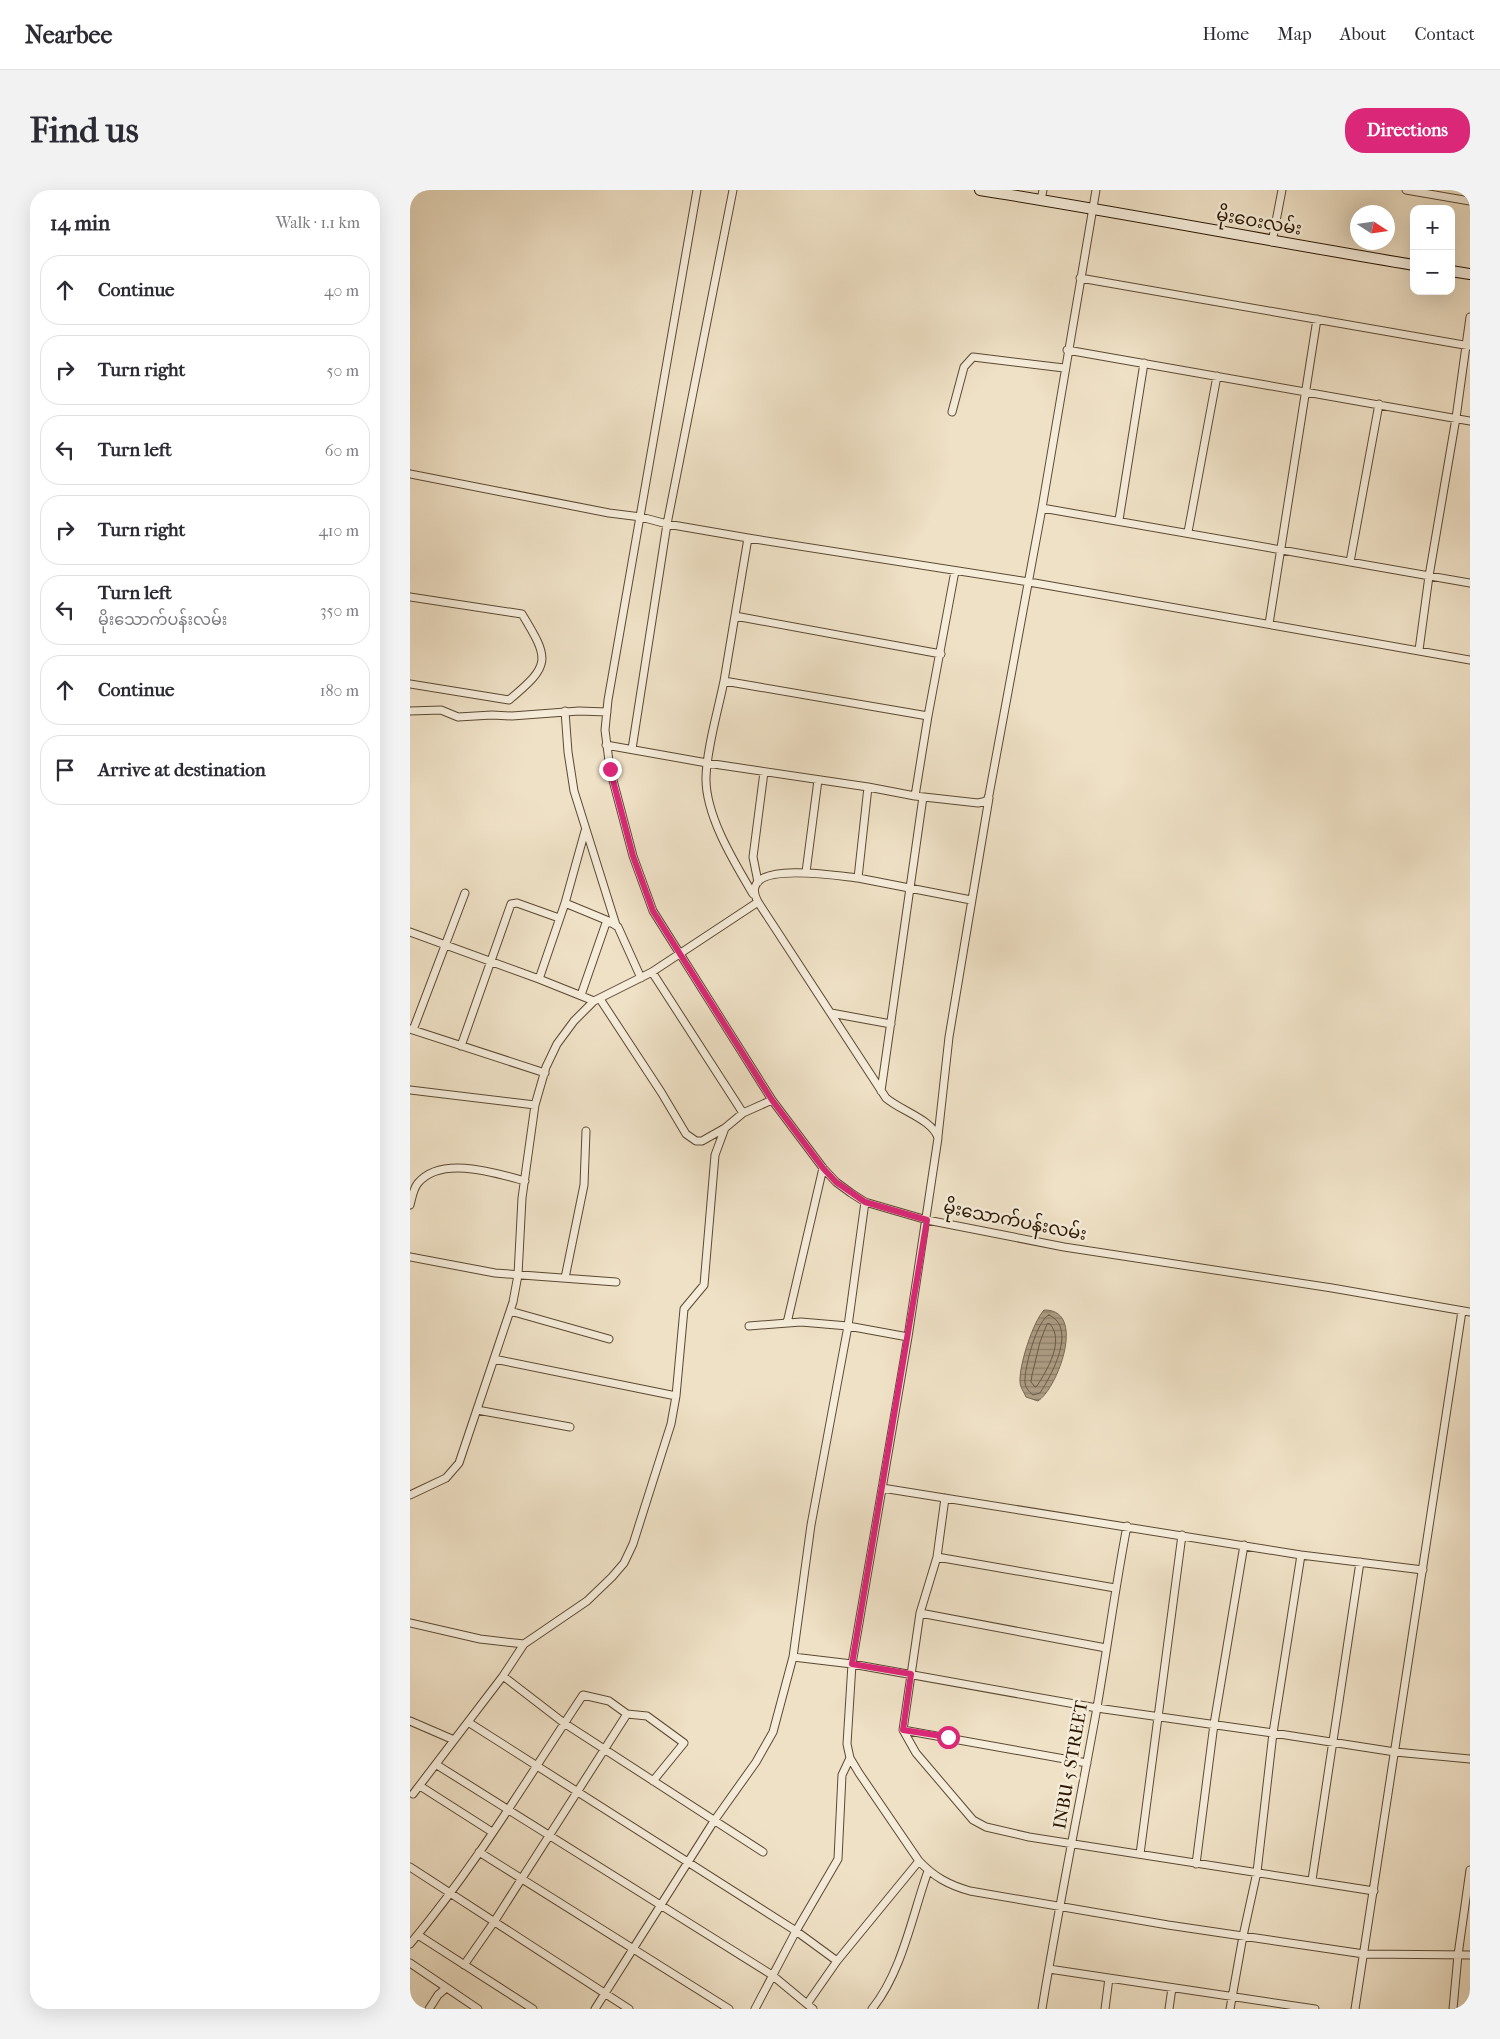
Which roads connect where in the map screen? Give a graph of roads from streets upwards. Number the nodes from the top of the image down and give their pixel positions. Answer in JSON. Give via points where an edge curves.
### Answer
{"nodes":[{"id":1,"x":697,"y":190,"type":"edge"},
{"id":2,"x":732,"y":190,"type":"edge"},
{"id":3,"x":980,"y":190,"type":"edge"},
{"id":4,"x":1096,"y":190,"type":"edge"},
{"id":5,"x":1282,"y":190,"type":"edge"},
{"id":6,"x":1406,"y":190,"type":"edge"},
{"id":7,"x":999,"y":191,"type":"edge"},
{"id":8,"x":1042,"y":195,"type":"edge"},
{"id":9,"x":1470,"y":201,"type":"edge"},
{"id":10,"x":1092,"y":208,"type":"junction"},
{"id":11,"x":1272,"y":242,"type":"junction"},
{"id":12,"x":1410,"y":264,"type":"edge"},
{"id":13,"x":1455,"y":272,"type":"edge"},
{"id":14,"x":1470,"y":274,"type":"edge"},
{"id":15,"x":1080,"y":278,"type":"junction"},
{"id":16,"x":1470,"y":317,"type":"edge"},
{"id":17,"x":1317,"y":319,"type":"junction"},
{"id":18,"x":1468,"y":346,"type":"edge"},
{"id":19,"x":1067,"y":350,"type":"junction"},
{"id":20,"x":1144,"y":363,"type":"junction"},
{"id":21,"x":1064,"y":368,"type":"junction"},
{"id":22,"x":1216,"y":376,"type":"junction"},
{"id":23,"x":1305,"y":392,"type":"junction"},
{"id":24,"x":1379,"y":404,"type":"junction"},
{"id":25,"x":952,"y":412,"type":"dead end"},
{"id":26,"x":1456,"y":418,"type":"junction"},
{"id":27,"x":1470,"y":421,"type":"edge"},
{"id":28,"x":410,"y":474,"type":"edge"},
{"id":29,"x":1042,"y":508,"type":"junction"},
{"id":30,"x":641,"y":517,"type":"junction"},
{"id":31,"x":1119,"y":520,"type":"junction"},
{"id":32,"x":667,"y":524,"type":"junction"},
{"id":33,"x":1188,"y":532,"type":"junction"},
{"id":34,"x":748,"y":538,"type":"junction"},
{"id":35,"x":1280,"y":549,"type":"junction"},
{"id":36,"x":1350,"y":562,"type":"junction"},
{"id":37,"x":955,"y":572,"type":"junction"},
{"id":38,"x":1429,"y":576,"type":"junction"},
{"id":39,"x":1028,"y":582,"type":"junction"},
{"id":40,"x":1470,"y":583,"type":"edge"},
{"id":41,"x":410,"y":597,"type":"edge"},
{"id":42,"x":735,"y":616,"type":"junction"},
{"id":43,"x":1269,"y":624,"type":"junction"},
{"id":44,"x":1419,"y":650,"type":"junction"},
{"id":45,"x":940,"y":654,"type":"junction"},
{"id":46,"x":1470,"y":660,"type":"edge"},
{"id":47,"x":724,"y":681,"type":"junction"},
{"id":48,"x":410,"y":684,"type":"edge"},
{"id":49,"x":410,"y":711,"type":"edge"},
{"id":50,"x":565,"y":711,"type":"junction"},
{"id":51,"x":607,"y":712,"type":"junction"},
{"id":52,"x":928,"y":716,"type":"junction"},
{"id":53,"x":606,"y":745,"type":"junction"},
{"id":54,"x":632,"y":750,"type":"junction"},
{"id":55,"x":707,"y":763,"type":"junction"},
{"id":56,"x":764,"y":772,"type":"junction"},
{"id":57,"x":818,"y":780,"type":"junction"},
{"id":58,"x":868,"y":787,"type":"junction"},
{"id":59,"x":919,"y":796,"type":"junction"},
{"id":60,"x":989,"y":796,"type":"junction"},
{"id":61,"x":585,"y":831,"type":"junction"},
{"id":62,"x":806,"y":872,"type":"junction"},
{"id":63,"x":858,"y":878,"type":"junction"},
{"id":64,"x":758,"y":882,"type":"junction"},
{"id":65,"x":910,"y":888,"type":"junction"},
{"id":66,"x":465,"y":892,"type":"dead end"},
{"id":67,"x":971,"y":900,"type":"junction"},
{"id":68,"x":758,"y":902,"type":"junction"},
{"id":69,"x":564,"y":903,"type":"junction"},
{"id":70,"x":559,"y":918,"type":"junction"},
{"id":71,"x":614,"y":924,"type":"junction"},
{"id":72,"x":410,"y":932,"type":"edge"},
{"id":73,"x":444,"y":945,"type":"junction"},
{"id":74,"x":679,"y":954,"type":"junction"},
{"id":75,"x":490,"y":961,"type":"junction"},
{"id":76,"x":652,"y":972,"type":"junction"},
{"id":77,"x":641,"y":978,"type":"junction"},
{"id":78,"x":539,"y":979,"type":"junction"},
{"id":79,"x":581,"y":994,"type":"junction"},
{"id":80,"x":597,"y":1000,"type":"junction"},
{"id":81,"x":830,"y":1013,"type":"junction"},
{"id":82,"x":891,"y":1024,"type":"junction"},
{"id":83,"x":412,"y":1030,"type":"edge"},
{"id":84,"x":461,"y":1046,"type":"junction"},
{"id":85,"x":544,"y":1072,"type":"junction"},
{"id":86,"x":410,"y":1090,"type":"edge"},
{"id":87,"x":881,"y":1091,"type":"junction"},
{"id":88,"x":772,"y":1100,"type":"junction"},
{"id":89,"x":535,"y":1105,"type":"junction"},
{"id":90,"x":743,"y":1114,"type":"junction"},
{"id":91,"x":726,"y":1128,"type":"junction"},
{"id":92,"x":586,"y":1131,"type":"dead end"},
{"id":93,"x":938,"y":1138,"type":"junction"},
{"id":94,"x":823,"y":1168,"type":"junction"},
{"id":95,"x":525,"y":1181,"type":"junction"},
{"id":96,"x":865,"y":1202,"type":"junction"},
{"id":97,"x":410,"y":1205,"type":"edge"},
{"id":98,"x":927,"y":1220,"type":"junction"},
{"id":99,"x":410,"y":1256,"type":"edge"},
{"id":100,"x":518,"y":1275,"type":"junction"},
{"id":101,"x":565,"y":1278,"type":"junction"},
{"id":102,"x":616,"y":1282,"type":"dead end"},
{"id":103,"x":510,"y":1311,"type":"junction"},
{"id":104,"x":1462,"y":1311,"type":"junction"},
{"id":105,"x":1470,"y":1312,"type":"edge"},
{"id":106,"x":786,"y":1323,"type":"junction"},
{"id":107,"x":749,"y":1326,"type":"dead end"},
{"id":108,"x":848,"y":1326,"type":"junction"},
{"id":109,"x":908,"y":1337,"type":"junction"},
{"id":110,"x":609,"y":1339,"type":"dead end"},
{"id":111,"x":494,"y":1359,"type":"junction"},
{"id":112,"x":676,"y":1396,"type":"junction"},
{"id":113,"x":477,"y":1410,"type":"junction"},
{"id":114,"x":570,"y":1427,"type":"dead end"},
{"id":115,"x":882,"y":1488,"type":"junction"},
{"id":116,"x":410,"y":1495,"type":"edge"},
{"id":117,"x":945,"y":1498,"type":"junction"},
{"id":118,"x":1127,"y":1526,"type":"junction"},
{"id":119,"x":1182,"y":1535,"type":"junction"},
{"id":120,"x":1244,"y":1545,"type":"junction"},
{"id":121,"x":1301,"y":1555,"type":"junction"},
{"id":122,"x":937,"y":1557,"type":"junction"},
{"id":123,"x":1360,"y":1562,"type":"junction"},
{"id":124,"x":1423,"y":1570,"type":"junction"},
{"id":125,"x":1115,"y":1588,"type":"junction"},
{"id":126,"x":920,"y":1613,"type":"junction"},
{"id":127,"x":410,"y":1623,"type":"edge"},
{"id":128,"x":524,"y":1644,"type":"junction"},
{"id":129,"x":1106,"y":1648,"type":"junction"},
{"id":130,"x":793,"y":1657,"type":"junction"},
{"id":131,"x":852,"y":1664,"type":"junction"},
{"id":132,"x":911,"y":1674,"type":"junction"},
{"id":133,"x":503,"y":1676,"type":"junction"},
{"id":134,"x":1097,"y":1708,"type":"junction"},
{"id":135,"x":627,"y":1714,"type":"junction"},
{"id":136,"x":1158,"y":1716,"type":"junction"},
{"id":137,"x":410,"y":1721,"type":"edge"},
{"id":138,"x":468,"y":1722,"type":"junction"},
{"id":139,"x":564,"y":1723,"type":"junction"},
{"id":140,"x":1214,"y":1724,"type":"junction"},
{"id":141,"x":903,"y":1730,"type":"junction"},
{"id":142,"x":1274,"y":1733,"type":"junction"},
{"id":143,"x":454,"y":1740,"type":"junction"},
{"id":144,"x":1334,"y":1742,"type":"junction"},
{"id":145,"x":603,"y":1749,"type":"junction"},
{"id":146,"x":1395,"y":1752,"type":"junction"},
{"id":147,"x":850,"y":1758,"type":"junction"},
{"id":148,"x":1470,"y":1759,"type":"edge"},
{"id":149,"x":1087,"y":1763,"type":"junction"},
{"id":150,"x":437,"y":1764,"type":"junction"},
{"id":151,"x":538,"y":1764,"type":"junction"},
{"id":152,"x":653,"y":1781,"type":"junction"},
{"id":153,"x":420,"y":1786,"type":"junction"},
{"id":154,"x":576,"y":1792,"type":"junction"},
{"id":155,"x":411,"y":1795,"type":"edge"},
{"id":156,"x":508,"y":1807,"type":"junction"},
{"id":157,"x":714,"y":1821,"type":"junction"},
{"id":158,"x":492,"y":1832,"type":"junction"},
{"id":159,"x":549,"y":1834,"type":"junction"},
{"id":160,"x":1072,"y":1843,"type":"junction"},
{"id":161,"x":479,"y":1852,"type":"junction"},
{"id":162,"x":763,"y":1852,"type":"dead end"},
{"id":163,"x":1140,"y":1854,"type":"junction"},
{"id":164,"x":920,"y":1861,"type":"junction"},
{"id":165,"x":688,"y":1862,"type":"junction"},
{"id":166,"x":1196,"y":1864,"type":"junction"},
{"id":167,"x":410,"y":1867,"type":"edge"},
{"id":168,"x":1470,"y":1870,"type":"edge"},
{"id":169,"x":928,"y":1871,"type":"junction"},
{"id":170,"x":1257,"y":1872,"type":"junction"},
{"id":171,"x":521,"y":1878,"type":"junction"},
{"id":172,"x":1312,"y":1880,"type":"junction"},
{"id":173,"x":1374,"y":1891,"type":"junction"},
{"id":174,"x":450,"y":1893,"type":"junction"},
{"id":175,"x":661,"y":1905,"type":"junction"},
{"id":176,"x":1060,"y":1906,"type":"junction"},
{"id":177,"x":494,"y":1922,"type":"junction"},
{"id":178,"x":796,"y":1931,"type":"junction"},
{"id":179,"x":418,"y":1935,"type":"junction"},
{"id":180,"x":1243,"y":1936,"type":"junction"},
{"id":181,"x":410,"y":1944,"type":"edge"},
{"id":182,"x":634,"y":1948,"type":"junction"},
{"id":183,"x":1364,"y":1954,"type":"junction"},
{"id":184,"x":1458,"y":1955,"type":"junction"},
{"id":185,"x":1470,"y":1955,"type":"edge"},
{"id":186,"x":837,"y":1962,"type":"junction"},
{"id":187,"x":410,"y":1964,"type":"edge"},
{"id":188,"x":464,"y":1965,"type":"junction"},
{"id":189,"x":1049,"y":1969,"type":"junction"},
{"id":190,"x":772,"y":1975,"type":"junction"},
{"id":191,"x":1109,"y":1978,"type":"junction"},
{"id":192,"x":446,"y":1988,"type":"junction"},
{"id":193,"x":1172,"y":1988,"type":"junction"},
{"id":194,"x":605,"y":1994,"type":"junction"},
{"id":195,"x":1232,"y":1997,"type":"junction"},
{"id":196,"x":810,"y":2007,"type":"edge"},
{"id":197,"x":1292,"y":2007,"type":"edge"},
{"id":198,"x":429,"y":2009,"type":"edge"},
{"id":199,"x":478,"y":2009,"type":"edge"},
{"id":200,"x":533,"y":2009,"type":"edge"},
{"id":201,"x":595,"y":2009,"type":"edge"},
{"id":202,"x":629,"y":2009,"type":"edge"},
{"id":203,"x":729,"y":2009,"type":"edge"},
{"id":204,"x":755,"y":2009,"type":"edge"},
{"id":205,"x":872,"y":2009,"type":"edge"},
{"id":206,"x":1042,"y":2009,"type":"edge"},
{"id":207,"x":1105,"y":2009,"type":"edge"},
{"id":208,"x":1169,"y":2009,"type":"edge"},
{"id":209,"x":1230,"y":2009,"type":"edge"},
{"id":210,"x":1315,"y":2009,"type":"edge"},
{"id":211,"x":1355,"y":2009,"type":"edge"},
{"id":212,"x":1453,"y":2009,"type":"edge"}],
"edges":[{"from":1,"to":30,"type":"street","name":"မိုးသောက်ပန်းလမ်း"},
{"from":2,"to":32,"type":"street"},
{"from":3,"to":7,"type":"street","name":"မိုးဝေးလမ်း"},
{"from":4,"to":10,"type":"street"},
{"from":5,"to":11,"type":"street"},
{"from":6,"to":9,"type":"street"},
{"from":7,"to":8,"type":"street","name":"မိုးဝေးလမ်း"},
{"from":8,"to":10,"type":"street","name":"မိုးဝေးလမ်း"},
{"from":10,"to":11,"type":"street","name":"မိုးဝေးလမ်း"},
{"from":10,"to":15,"type":"street"},
{"from":11,"to":12,"type":"street","name":"မိုးဝေးလမ်း"},
{"from":13,"to":14,"type":"street"},
{"from":15,"to":17,"type":"street"},
{"from":15,"to":19,"type":"street"},
{"from":16,"to":18,"type":"street"},
{"from":17,"to":18,"type":"street"},
{"from":17,"to":23,"type":"street"},
{"from":18,"to":26,"type":"street"},
{"from":19,"to":20,"type":"street"},
{"from":19,"to":21,"type":"street"},
{"from":20,"to":22,"type":"street"},
{"from":20,"to":31,"type":"street"},
{"from":21,"to":25,"type":"street","via":[[973,357],[964,367]]},
{"from":21,"to":29,"type":"street"},
{"from":22,"to":23,"type":"street"},
{"from":22,"to":33,"type":"street"},
{"from":23,"to":24,"type":"street"},
{"from":23,"to":35,"type":"street"},
{"from":24,"to":26,"type":"street"},
{"from":24,"to":36,"type":"street"},
{"from":26,"to":27,"type":"street"},
{"from":26,"to":38,"type":"street"},
{"from":28,"to":30,"type":"street"},
{"from":29,"to":31,"type":"street"},
{"from":29,"to":39,"type":"street"},
{"from":30,"to":32,"type":"street"},
{"from":30,"to":51,"type":"street","name":"မိုးသောက်ပန်းလမ်း"},
{"from":31,"to":33,"type":"street"},
{"from":32,"to":34,"type":"street"},
{"from":32,"to":54,"type":"street"},
{"from":33,"to":35,"type":"street"},
{"from":34,"to":37,"type":"street"},
{"from":34,"to":42,"type":"street"},
{"from":35,"to":36,"type":"street"},
{"from":35,"to":43,"type":"street"},
{"from":36,"to":38,"type":"street"},
{"from":37,"to":39,"type":"street"},
{"from":37,"to":45,"type":"street"},
{"from":38,"to":40,"type":"street"},
{"from":38,"to":44,"type":"street"},
{"from":39,"to":43,"type":"street"},
{"from":39,"to":60,"type":"street"},
{"from":41,"to":48,"type":"street","via":[[522,614],[540,643],[542,661],[534,680],[509,700]]},
{"from":42,"to":45,"type":"street"},
{"from":42,"to":47,"type":"street"},
{"from":43,"to":44,"type":"street"},
{"from":44,"to":46,"type":"street"},
{"from":45,"to":52,"type":"street"},
{"from":47,"to":52,"type":"street"},
{"from":47,"to":55,"type":"street"},
{"from":49,"to":50,"type":"street","via":[[440,710],[458,717]]},
{"from":50,"to":51,"type":"street"},
{"from":50,"to":61,"type":"street","via":[[574,791]]},
{"from":51,"to":53,"type":"street","name":"မိုးသောက်ပန်းလမ်း"},
{"from":52,"to":59,"type":"street"},
{"from":53,"to":54,"type":"street"},
{"from":53,"to":74,"type":"street","name":"မိုးသောက်ပန်းလမ်း","via":[[620,812],[642,885],[653,911]]},
{"from":54,"to":55,"type":"street"},
{"from":55,"to":56,"type":"street"},
{"from":55,"to":68,"type":"street","via":[[707,788],[715,819]]},
{"from":56,"to":57,"type":"street"},
{"from":56,"to":64,"type":"street","via":[[754,858]]},
{"from":57,"to":58,"type":"street"},
{"from":57,"to":62,"type":"street"},
{"from":58,"to":59,"type":"street"},
{"from":58,"to":63,"type":"street"},
{"from":59,"to":60,"type":"street","via":[[978,803],[987,801]]},
{"from":59,"to":65,"type":"street"},
{"from":60,"to":67,"type":"street"},
{"from":61,"to":69,"type":"street"},
{"from":61,"to":71,"type":"street"},
{"from":62,"to":63,"type":"street"},
{"from":62,"to":64,"type":"street","via":[[773,874]]},
{"from":63,"to":65,"type":"street"},
{"from":64,"to":68,"type":"street","via":[[754,889]]},
{"from":65,"to":67,"type":"street"},
{"from":65,"to":82,"type":"street"},
{"from":66,"to":73,"type":"street"},
{"from":67,"to":93,"type":"street","via":[[949,1037]]},
{"from":68,"to":74,"type":"street"},
{"from":68,"to":81,"type":"street"},
{"from":69,"to":70,"type":"street"},
{"from":69,"to":71,"type":"street"},
{"from":70,"to":75,"type":"street","via":[[517,903],[511,904]]},
{"from":70,"to":78,"type":"street"},
{"from":71,"to":77,"type":"street"},
{"from":71,"to":79,"type":"street","via":[[605,924]]},
{"from":72,"to":73,"type":"street"},
{"from":73,"to":75,"type":"street"},
{"from":73,"to":83,"type":"street"},
{"from":74,"to":76,"type":"street"},
{"from":74,"to":88,"type":"street","name":"မိုးသောက်ပန်းလမ်း"},
{"from":75,"to":78,"type":"street"},
{"from":75,"to":84,"type":"street"},
{"from":76,"to":77,"type":"street"},
{"from":76,"to":90,"type":"street"},
{"from":77,"to":80,"type":"street"},
{"from":78,"to":79,"type":"street"},
{"from":79,"to":80,"type":"street"},
{"from":80,"to":85,"type":"street","via":[[574,1021],[557,1044]]},
{"from":80,"to":91,"type":"street","via":[[690,1138],[702,1141]]},
{"from":81,"to":82,"type":"street"},
{"from":81,"to":87,"type":"street"},
{"from":82,"to":87,"type":"street"},
{"from":83,"to":84,"type":"street"},
{"from":84,"to":85,"type":"street"},
{"from":85,"to":89,"type":"street"},
{"from":86,"to":89,"type":"street"},
{"from":87,"to":93,"type":"street","via":[[896,1107],[930,1126]]},
{"from":88,"to":90,"type":"street"},
{"from":88,"to":94,"type":"street","name":"မိုးသောက်ပန်းလမ်း"},
{"from":89,"to":95,"type":"street"},
{"from":90,"to":91,"type":"street"},
{"from":91,"to":112,"type":"street","via":[[715,1155],[704,1285],[684,1309]]},
{"from":92,"to":101,"type":"street","via":[[584,1185]]},
{"from":93,"to":98,"type":"street"},
{"from":94,"to":96,"type":"street","name":"မိုးသောက်ပန်းလမ်း","via":[[836,1182]]},
{"from":94,"to":106,"type":"street"},
{"from":95,"to":97,"type":"street","via":[[478,1169],[437,1171],[425,1176],[415,1187]]},
{"from":95,"to":100,"type":"street"},
{"from":96,"to":98,"type":"street","name":"မိုးသောက်ပန်းလမ်း"},
{"from":96,"to":108,"type":"street"},
{"from":98,"to":104,"type":"street","name":"မိုးသောက်ပန်းလမ်း","via":[[1064,1247]]},
{"from":98,"to":109,"type":"street"},
{"from":99,"to":100,"type":"street"},
{"from":100,"to":101,"type":"street"},
{"from":100,"to":103,"type":"street"},
{"from":101,"to":102,"type":"street"},
{"from":103,"to":110,"type":"street"},
{"from":103,"to":111,"type":"street"},
{"from":104,"to":105,"type":"street","name":"မိုးသောက်ပန်းလမ်း"},
{"from":104,"to":124,"type":"street"},
{"from":106,"to":107,"type":"street"},
{"from":106,"to":108,"type":"street"},
{"from":108,"to":109,"type":"street"},
{"from":108,"to":130,"type":"street","via":[[811,1525]]},
{"from":109,"to":115,"type":"street"},
{"from":111,"to":112,"type":"street"},
{"from":111,"to":113,"type":"street"},
{"from":112,"to":128,"type":"street","via":[[671,1424],[624,1563],[587,1601]]},
{"from":113,"to":114,"type":"street"},
{"from":113,"to":116,"type":"street","via":[[453,1472]]},
{"from":115,"to":117,"type":"street"},
{"from":115,"to":131,"type":"street"},
{"from":117,"to":118,"type":"street"},
{"from":117,"to":122,"type":"street"},
{"from":118,"to":119,"type":"street"},
{"from":118,"to":125,"type":"street","name":"INBU 5 STREET"},
{"from":119,"to":120,"type":"street"},
{"from":119,"to":136,"type":"street"},
{"from":120,"to":121,"type":"street"},
{"from":120,"to":140,"type":"street"},
{"from":121,"to":123,"type":"street"},
{"from":121,"to":142,"type":"street"},
{"from":122,"to":125,"type":"street"},
{"from":122,"to":126,"type":"street"},
{"from":123,"to":124,"type":"street"},
{"from":123,"to":144,"type":"street"},
{"from":124,"to":146,"type":"street"},
{"from":125,"to":129,"type":"street","name":"INBU 5 STREET"},
{"from":126,"to":129,"type":"street"},
{"from":126,"to":132,"type":"street"},
{"from":127,"to":128,"type":"street","via":[[480,1639]]},
{"from":128,"to":133,"type":"street"},
{"from":129,"to":134,"type":"street","name":"INBU 5 STREET"},
{"from":130,"to":131,"type":"street"},
{"from":130,"to":157,"type":"street","via":[[773,1732]]},
{"from":131,"to":132,"type":"street"},
{"from":131,"to":147,"type":"street","via":[[847,1723]]},
{"from":132,"to":134,"type":"street"},
{"from":132,"to":141,"type":"street"},
{"from":133,"to":138,"type":"street"},
{"from":133,"to":139,"type":"street"},
{"from":134,"to":136,"type":"street"},
{"from":134,"to":149,"type":"street","name":"INBU 5 STREET"},
{"from":135,"to":139,"type":"street","via":[[609,1701],[583,1695]]},
{"from":135,"to":145,"type":"street"},
{"from":135,"to":152,"type":"street","via":[[647,1716],[684,1743]]},
{"from":136,"to":140,"type":"street"},
{"from":136,"to":163,"type":"street"},
{"from":137,"to":143,"type":"street"},
{"from":138,"to":143,"type":"street"},
{"from":138,"to":151,"type":"street"},
{"from":139,"to":145,"type":"street"},
{"from":139,"to":151,"type":"street"},
{"from":140,"to":142,"type":"street"},
{"from":140,"to":166,"type":"street"},
{"from":141,"to":149,"type":"street"},
{"from":141,"to":160,"type":"street","via":[[916,1752],[973,1820],[1003,1832]]},
{"from":142,"to":144,"type":"street"},
{"from":142,"to":170,"type":"street"},
{"from":143,"to":150,"type":"street"},
{"from":144,"to":146,"type":"street"},
{"from":144,"to":172,"type":"street"},
{"from":145,"to":152,"type":"street"},
{"from":145,"to":154,"type":"street"},
{"from":146,"to":148,"type":"street"},
{"from":146,"to":173,"type":"street"},
{"from":147,"to":164,"type":"street"},
{"from":147,"to":178,"type":"street","via":[[842,1775],[838,1859]]},
{"from":149,"to":160,"type":"street","name":"INBU 5 STREET"},
{"from":150,"to":153,"type":"street"},
{"from":150,"to":156,"type":"street"},
{"from":151,"to":154,"type":"street"},
{"from":151,"to":156,"type":"street"},
{"from":152,"to":157,"type":"street"},
{"from":153,"to":155,"type":"street"},
{"from":153,"to":158,"type":"street"},
{"from":154,"to":159,"type":"street"},
{"from":154,"to":165,"type":"street"},
{"from":156,"to":158,"type":"street"},
{"from":156,"to":159,"type":"street"},
{"from":157,"to":162,"type":"street"},
{"from":157,"to":165,"type":"street"},
{"from":158,"to":161,"type":"street"},
{"from":159,"to":171,"type":"street"},
{"from":159,"to":175,"type":"street"},
{"from":160,"to":163,"type":"street"},
{"from":160,"to":176,"type":"street","name":"INBU 5 STREET"},
{"from":161,"to":171,"type":"street"},
{"from":161,"to":174,"type":"street"},
{"from":163,"to":166,"type":"street"},
{"from":164,"to":169,"type":"street"},
{"from":164,"to":186,"type":"street"},
{"from":165,"to":175,"type":"street"},
{"from":165,"to":178,"type":"street"},
{"from":166,"to":170,"type":"street"},
{"from":167,"to":174,"type":"street"},
{"from":168,"to":184,"type":"street"},
{"from":169,"to":176,"type":"street","via":[[942,1881],[970,1891]]},
{"from":169,"to":205,"type":"street","via":[[897,1966]]},
{"from":170,"to":172,"type":"street"},
{"from":170,"to":180,"type":"street"},
{"from":171,"to":177,"type":"street"},
{"from":171,"to":182,"type":"street"},
{"from":172,"to":173,"type":"street"},
{"from":173,"to":183,"type":"street"},
{"from":174,"to":177,"type":"street"},
{"from":174,"to":179,"type":"street"},
{"from":175,"to":182,"type":"street"},
{"from":175,"to":190,"type":"street"},
{"from":176,"to":180,"type":"street"},
{"from":176,"to":189,"type":"street","name":"INBU 5 STREET"},
{"from":177,"to":188,"type":"street"},
{"from":177,"to":194,"type":"street"},
{"from":178,"to":186,"type":"street"},
{"from":178,"to":190,"type":"street"},
{"from":179,"to":181,"type":"street"},
{"from":179,"to":188,"type":"street"},
{"from":180,"to":183,"type":"street"},
{"from":180,"to":195,"type":"street"},
{"from":182,"to":194,"type":"street"},
{"from":182,"to":203,"type":"street"},
{"from":183,"to":184,"type":"street"},
{"from":183,"to":211,"type":"street"},
{"from":184,"to":185,"type":"street"},
{"from":184,"to":212,"type":"street"},
{"from":186,"to":196,"type":"street"},
{"from":187,"to":192,"type":"street"},
{"from":188,"to":200,"type":"street"},
{"from":189,"to":191,"type":"street"},
{"from":189,"to":206,"type":"street","name":"INBU 5 STREET"},
{"from":190,"to":196,"type":"street"},
{"from":190,"to":204,"type":"street"},
{"from":191,"to":193,"type":"street"},
{"from":191,"to":207,"type":"street"},
{"from":192,"to":198,"type":"street"},
{"from":192,"to":199,"type":"street"},
{"from":193,"to":195,"type":"street"},
{"from":193,"to":208,"type":"street"},
{"from":194,"to":201,"type":"street"},
{"from":194,"to":202,"type":"street"},
{"from":195,"to":197,"type":"street"},
{"from":195,"to":209,"type":"street"},
{"from":197,"to":210,"type":"street"}]}
